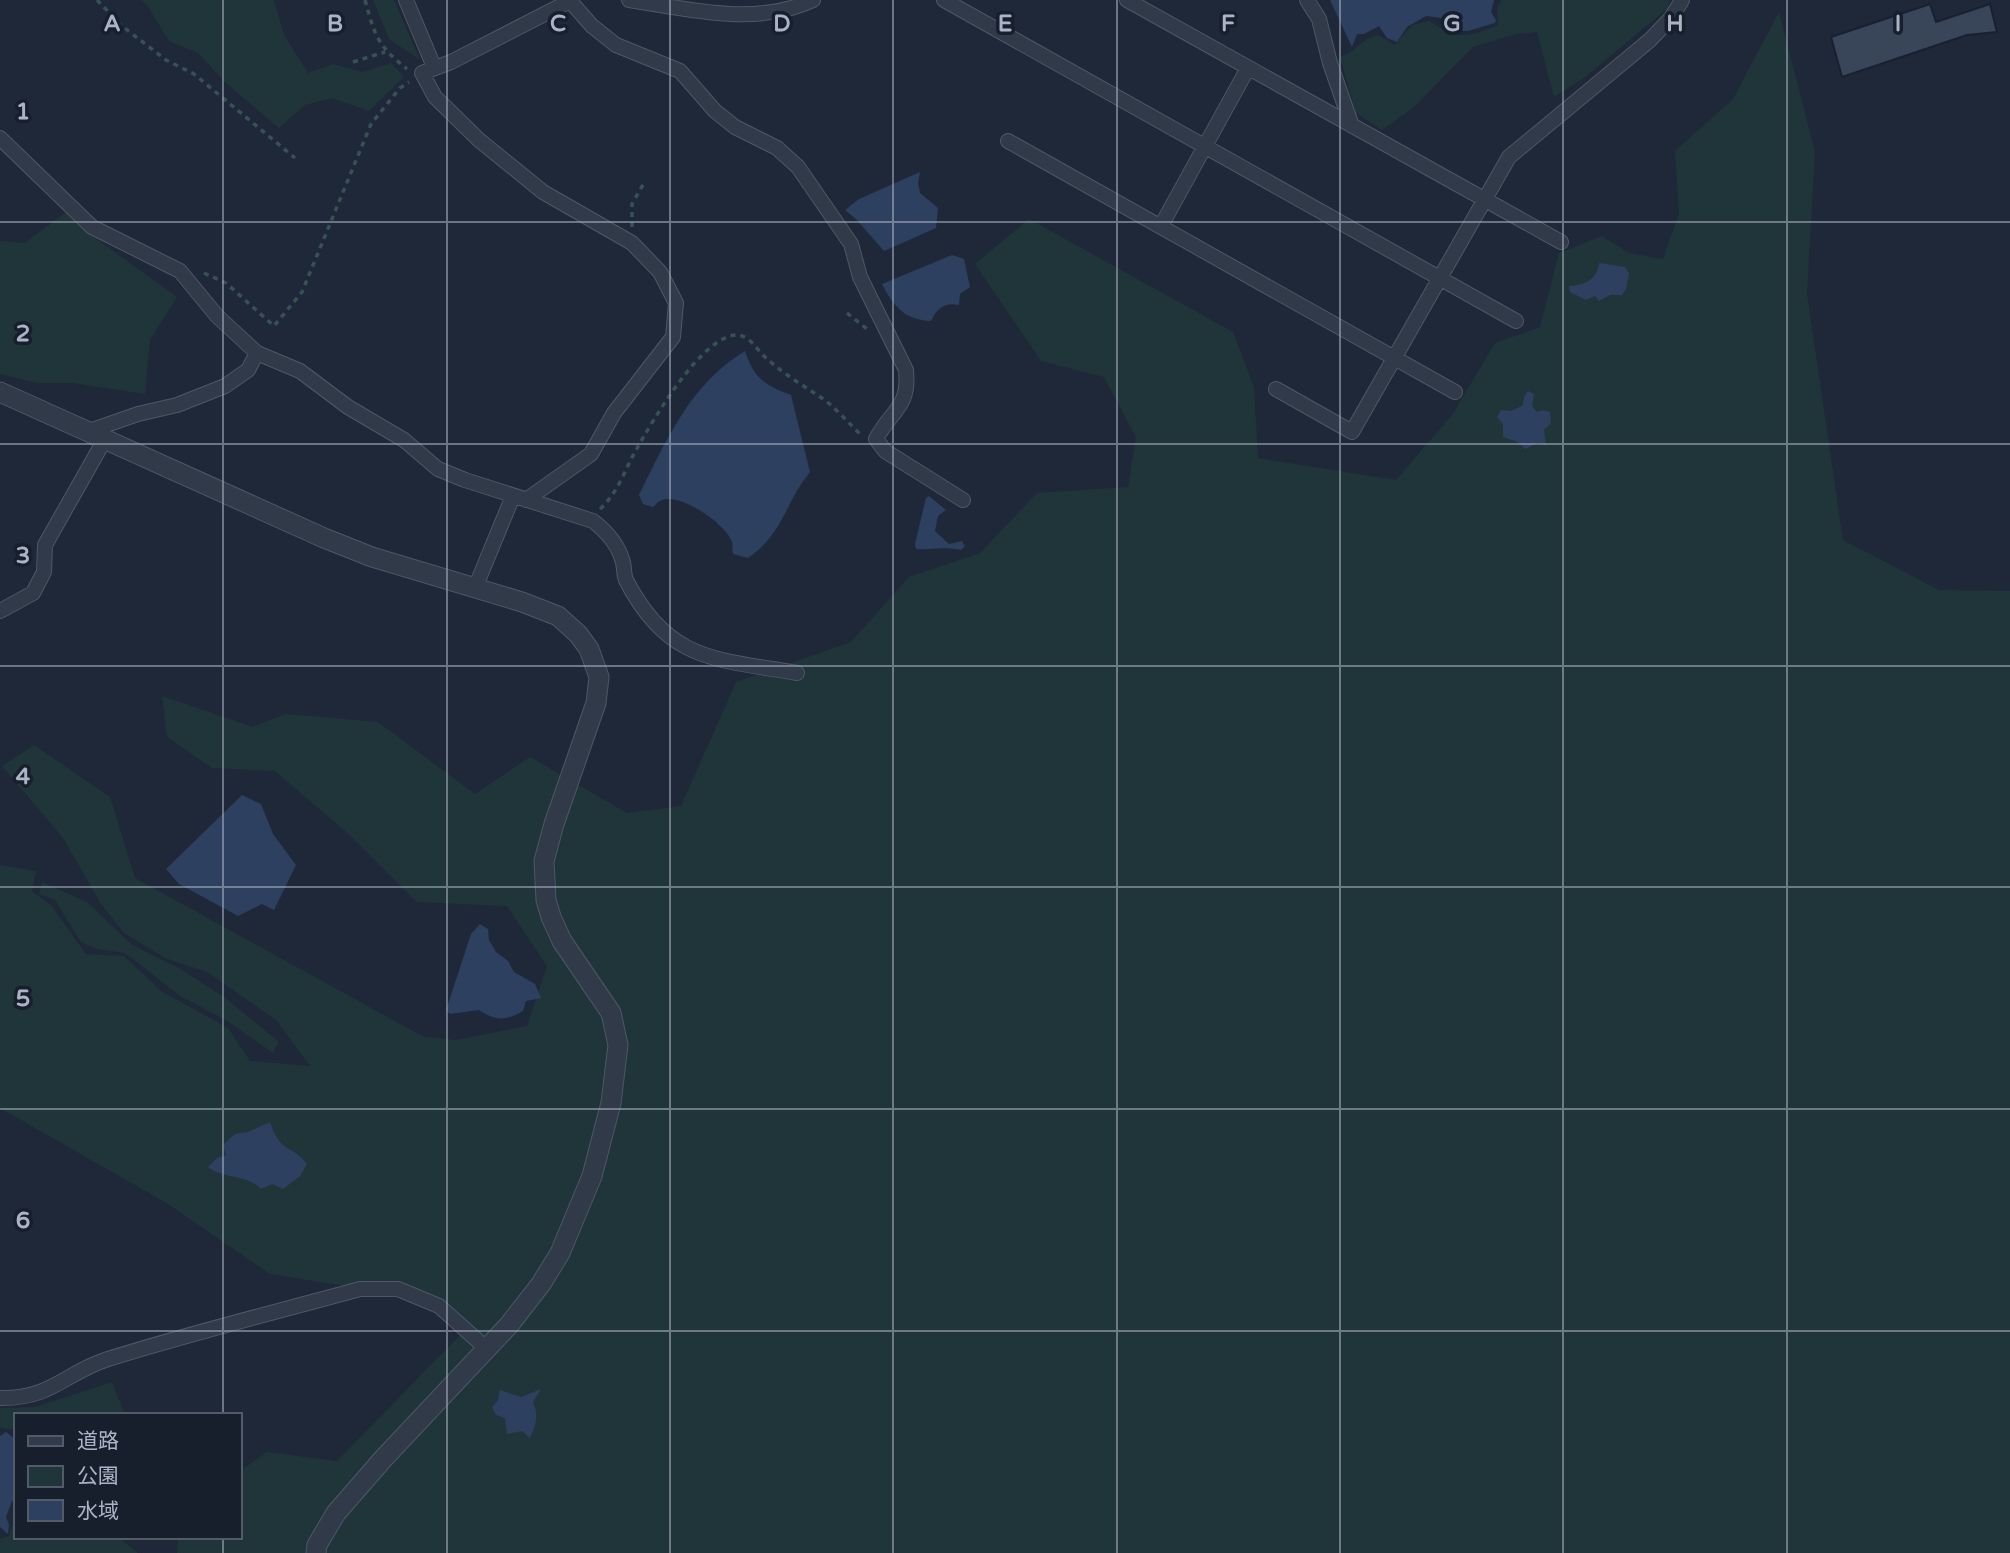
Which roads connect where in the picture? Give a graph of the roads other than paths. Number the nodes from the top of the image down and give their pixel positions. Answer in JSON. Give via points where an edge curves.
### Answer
{"nodes":[{"id":1,"x":406,"y":0,"type":"edge"},
{"id":2,"x":571,"y":0,"type":"edge"},
{"id":3,"x":629,"y":0,"type":"edge"},
{"id":4,"x":813,"y":0,"type":"edge"},
{"id":5,"x":944,"y":0,"type":"edge"},
{"id":6,"x":1127,"y":0,"type":"edge"},
{"id":7,"x":1307,"y":0,"type":"edge"},
{"id":8,"x":1682,"y":0,"type":"edge"},
{"id":9,"x":434,"y":67,"type":"junction"},
{"id":10,"x":1248,"y":68,"type":"junction"},
{"id":11,"x":1352,"y":126,"type":"junction"},
{"id":12,"x":0,"y":138,"type":"edge"},
{"id":13,"x":1008,"y":141,"type":"dead end"},
{"id":14,"x":1205,"y":146,"type":"junction"},
{"id":15,"x":1485,"y":199,"type":"junction"},
{"id":16,"x":1161,"y":226,"type":"junction"},
{"id":17,"x":1562,"y":242,"type":"dead end"},
{"id":18,"x":1440,"y":278,"type":"junction"},
{"id":19,"x":1516,"y":321,"type":"dead end"},
{"id":20,"x":257,"y":353,"type":"junction"},
{"id":21,"x":1394,"y":357,"type":"junction"},
{"id":22,"x":1276,"y":389,"type":"dead end"},
{"id":23,"x":0,"y":392,"type":"edge"},
{"id":24,"x":1455,"y":392,"type":"dead end"},
{"id":25,"x":97,"y":435,"type":"junction"},
{"id":26,"x":520,"y":498,"type":"junction"},
{"id":27,"x":963,"y":500,"type":"dead end"},
{"id":28,"x":475,"y":588,"type":"junction"},
{"id":29,"x":0,"y":611,"type":"edge"},
{"id":30,"x":797,"y":673,"type":"dead end"},
{"id":31,"x":487,"y":1349,"type":"junction"},
{"id":32,"x":0,"y":1398,"type":"edge"},
{"id":33,"x":316,"y":1553,"type":"edge"}],
"edges":[{"from":1,"to":9,"type":"street"},
{"from":2,"to":9,"type":"street"},
{"from":2,"to":27,"type":"street","via":[[615,45],[680,71],[715,111],[777,148],[798,167],[851,244],[860,277],[905,370],[908,387],[902,404],[876,439],[886,452]]},
{"from":3,"to":4,"type":"street","via":[[720,14],[772,12]]},
{"from":5,"to":14,"type":"street"},
{"from":6,"to":10,"type":"street"},
{"from":7,"to":11,"type":"street","via":[[1319,19]]},
{"from":8,"to":15,"type":"street","via":[[1650,40],[1509,157]]},
{"from":9,"to":26,"type":"street","via":[[422,73],[435,97],[479,140],[542,192],[632,243],[660,272],[676,303],[673,337],[614,413],[590,454]]},
{"from":10,"to":11,"type":"street"},
{"from":10,"to":14,"type":"street"},
{"from":11,"to":15,"type":"street"},
{"from":12,"to":20,"type":"street","via":[[92,227],[180,271],[217,316]]},
{"from":13,"to":16,"type":"street"},
{"from":14,"to":16,"type":"street"},
{"from":14,"to":18,"type":"street"},
{"from":15,"to":17,"type":"street"},
{"from":15,"to":18,"type":"street"},
{"from":16,"to":21,"type":"street"},
{"from":18,"to":19,"type":"street"},
{"from":18,"to":21,"type":"street"},
{"from":20,"to":25,"type":"street","via":[[248,370],[225,386],[138,414]]},
{"from":20,"to":26,"type":"street","via":[[300,371],[404,440],[438,469]]},
{"from":21,"to":22,"type":"street","via":[[1352,432]]},
{"from":21,"to":24,"type":"street"},
{"from":23,"to":25,"type":"street"},
{"from":25,"to":28,"type":"street","via":[[267,515],[372,557]]},
{"from":25,"to":29,"type":"street","via":[[46,545],[44,572],[33,593]]},
{"from":26,"to":28,"type":"street"},
{"from":26,"to":30,"type":"street","via":[[593,521],[609,534],[623,560],[624,577],[668,637],[693,652],[718,659]]},
{"from":28,"to":31,"type":"street","via":[[558,616],[578,634],[595,664],[599,677],[596,703],[544,861],[546,900],[562,941],[611,1013],[618,1045],[611,1103],[593,1177],[574,1222],[541,1284]]},
{"from":31,"to":32,"type":"street","via":[[439,1306],[398,1289],[360,1289],[104,1360],[44,1392]]},
{"from":31,"to":33,"type":"street","via":[[336,1513]]}]}
